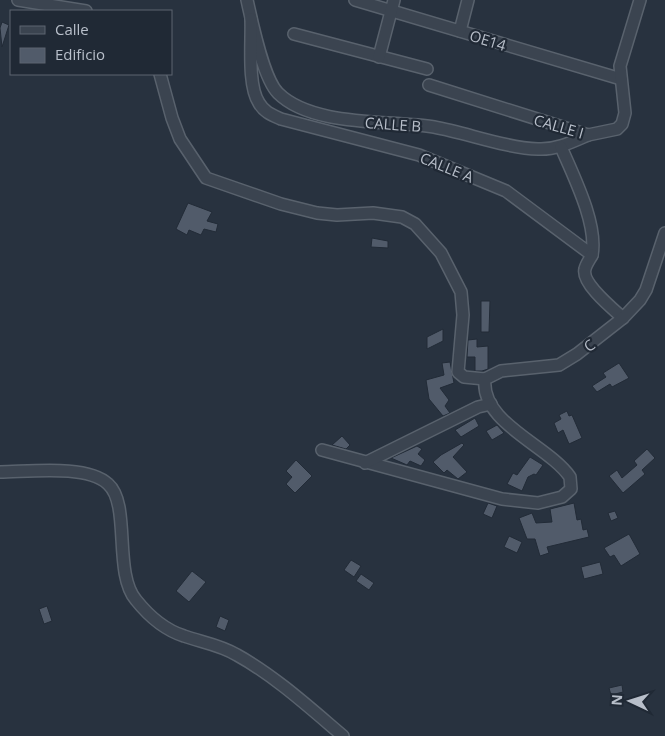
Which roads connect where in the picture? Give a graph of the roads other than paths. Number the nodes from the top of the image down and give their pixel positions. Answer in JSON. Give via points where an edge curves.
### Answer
{"nodes":[{"id":1,"x":18,"y":0,"type":"edge"},
{"id":2,"x":247,"y":0,"type":"edge"},
{"id":3,"x":355,"y":0,"type":"edge"},
{"id":4,"x":468,"y":0,"type":"edge"},
{"id":5,"x":638,"y":1,"type":"edge"},
{"id":6,"x":393,"y":5,"type":"edge"},
{"id":7,"x":80,"y":10,"type":"edge"},
{"id":8,"x":251,"y":19,"type":"junction"},
{"id":9,"x":460,"y":31,"type":"junction"},
{"id":10,"x":294,"y":34,"type":"dead end"},
{"id":11,"x":379,"y":57,"type":"junction"},
{"id":12,"x":426,"y":69,"type":"dead end"},
{"id":13,"x":160,"y":75,"type":"edge"},
{"id":14,"x":621,"y":79,"type":"junction"},
{"id":15,"x":430,"y":85,"type":"dead end"},
{"id":16,"x":588,"y":135,"type":"junction"},
{"id":17,"x":561,"y":147,"type":"junction"},
{"id":18,"x":665,"y":233,"type":"edge"},
{"id":19,"x":592,"y":255,"type":"junction"},
{"id":20,"x":623,"y":318,"type":"junction"},
{"id":21,"x":485,"y":379,"type":"junction"},
{"id":22,"x":491,"y":404,"type":"junction"},
{"id":23,"x":322,"y":450,"type":"dead end"},
{"id":24,"x":365,"y":462,"type":"junction"},
{"id":25,"x":0,"y":472,"type":"edge"},
{"id":26,"x":343,"y":736,"type":"edge"}],
"edges":[{"from":1,"to":7,"type":"street"},
{"from":2,"to":8,"type":"street"},
{"from":3,"to":6,"type":"street","name":"OE14"},
{"from":4,"to":9,"type":"street"},
{"from":5,"to":14,"type":"street","name":"CALLE I","via":[[622,56]]},
{"from":6,"to":9,"type":"street","name":"OE14"},
{"from":6,"to":11,"type":"street"},
{"from":8,"to":17,"type":"street","name":"CALLE B","via":[[271,84],[296,105],[350,120],[434,127],[534,149]]},
{"from":8,"to":19,"type":"street","name":"CALLE A","via":[[253,88],[266,111],[281,119],[419,156],[506,191]]},
{"from":9,"to":14,"type":"street","name":"OE14"},
{"from":10,"to":11,"type":"street"},
{"from":11,"to":12,"type":"street"},
{"from":13,"to":21,"type":"street","via":[[180,138],[206,178],[317,213],[373,213],[402,217],[415,224],[441,253],[461,292],[463,315],[458,372],[464,377]]},
{"from":14,"to":16,"type":"street","name":"CALLE I","via":[[625,114],[622,124],[617,129]]},
{"from":15,"to":16,"type":"street","name":"CALLE I"},
{"from":16,"to":17,"type":"street","name":"CALLE B"},
{"from":17,"to":19,"type":"street","via":[[591,228]]},
{"from":18,"to":20,"type":"street","name":"C","via":[[646,290]]},
{"from":19,"to":20,"type":"street","via":[[585,268],[586,278]]},
{"from":20,"to":21,"type":"street","name":"C","via":[[559,365],[500,371]]},
{"from":21,"to":22,"type":"street","via":[[485,391]]},
{"from":22,"to":24,"type":"street","via":[[478,406]]},
{"from":22,"to":24,"type":"street","via":[[501,420],[543,450],[567,473],[571,485],[567,494],[553,501],[538,503],[502,500]]},
{"from":23,"to":24,"type":"street"},
{"from":25,"to":26,"type":"street","via":[[74,472],[108,484],[117,500],[127,584],[134,598],[164,626],[182,636],[237,654]]}]}
